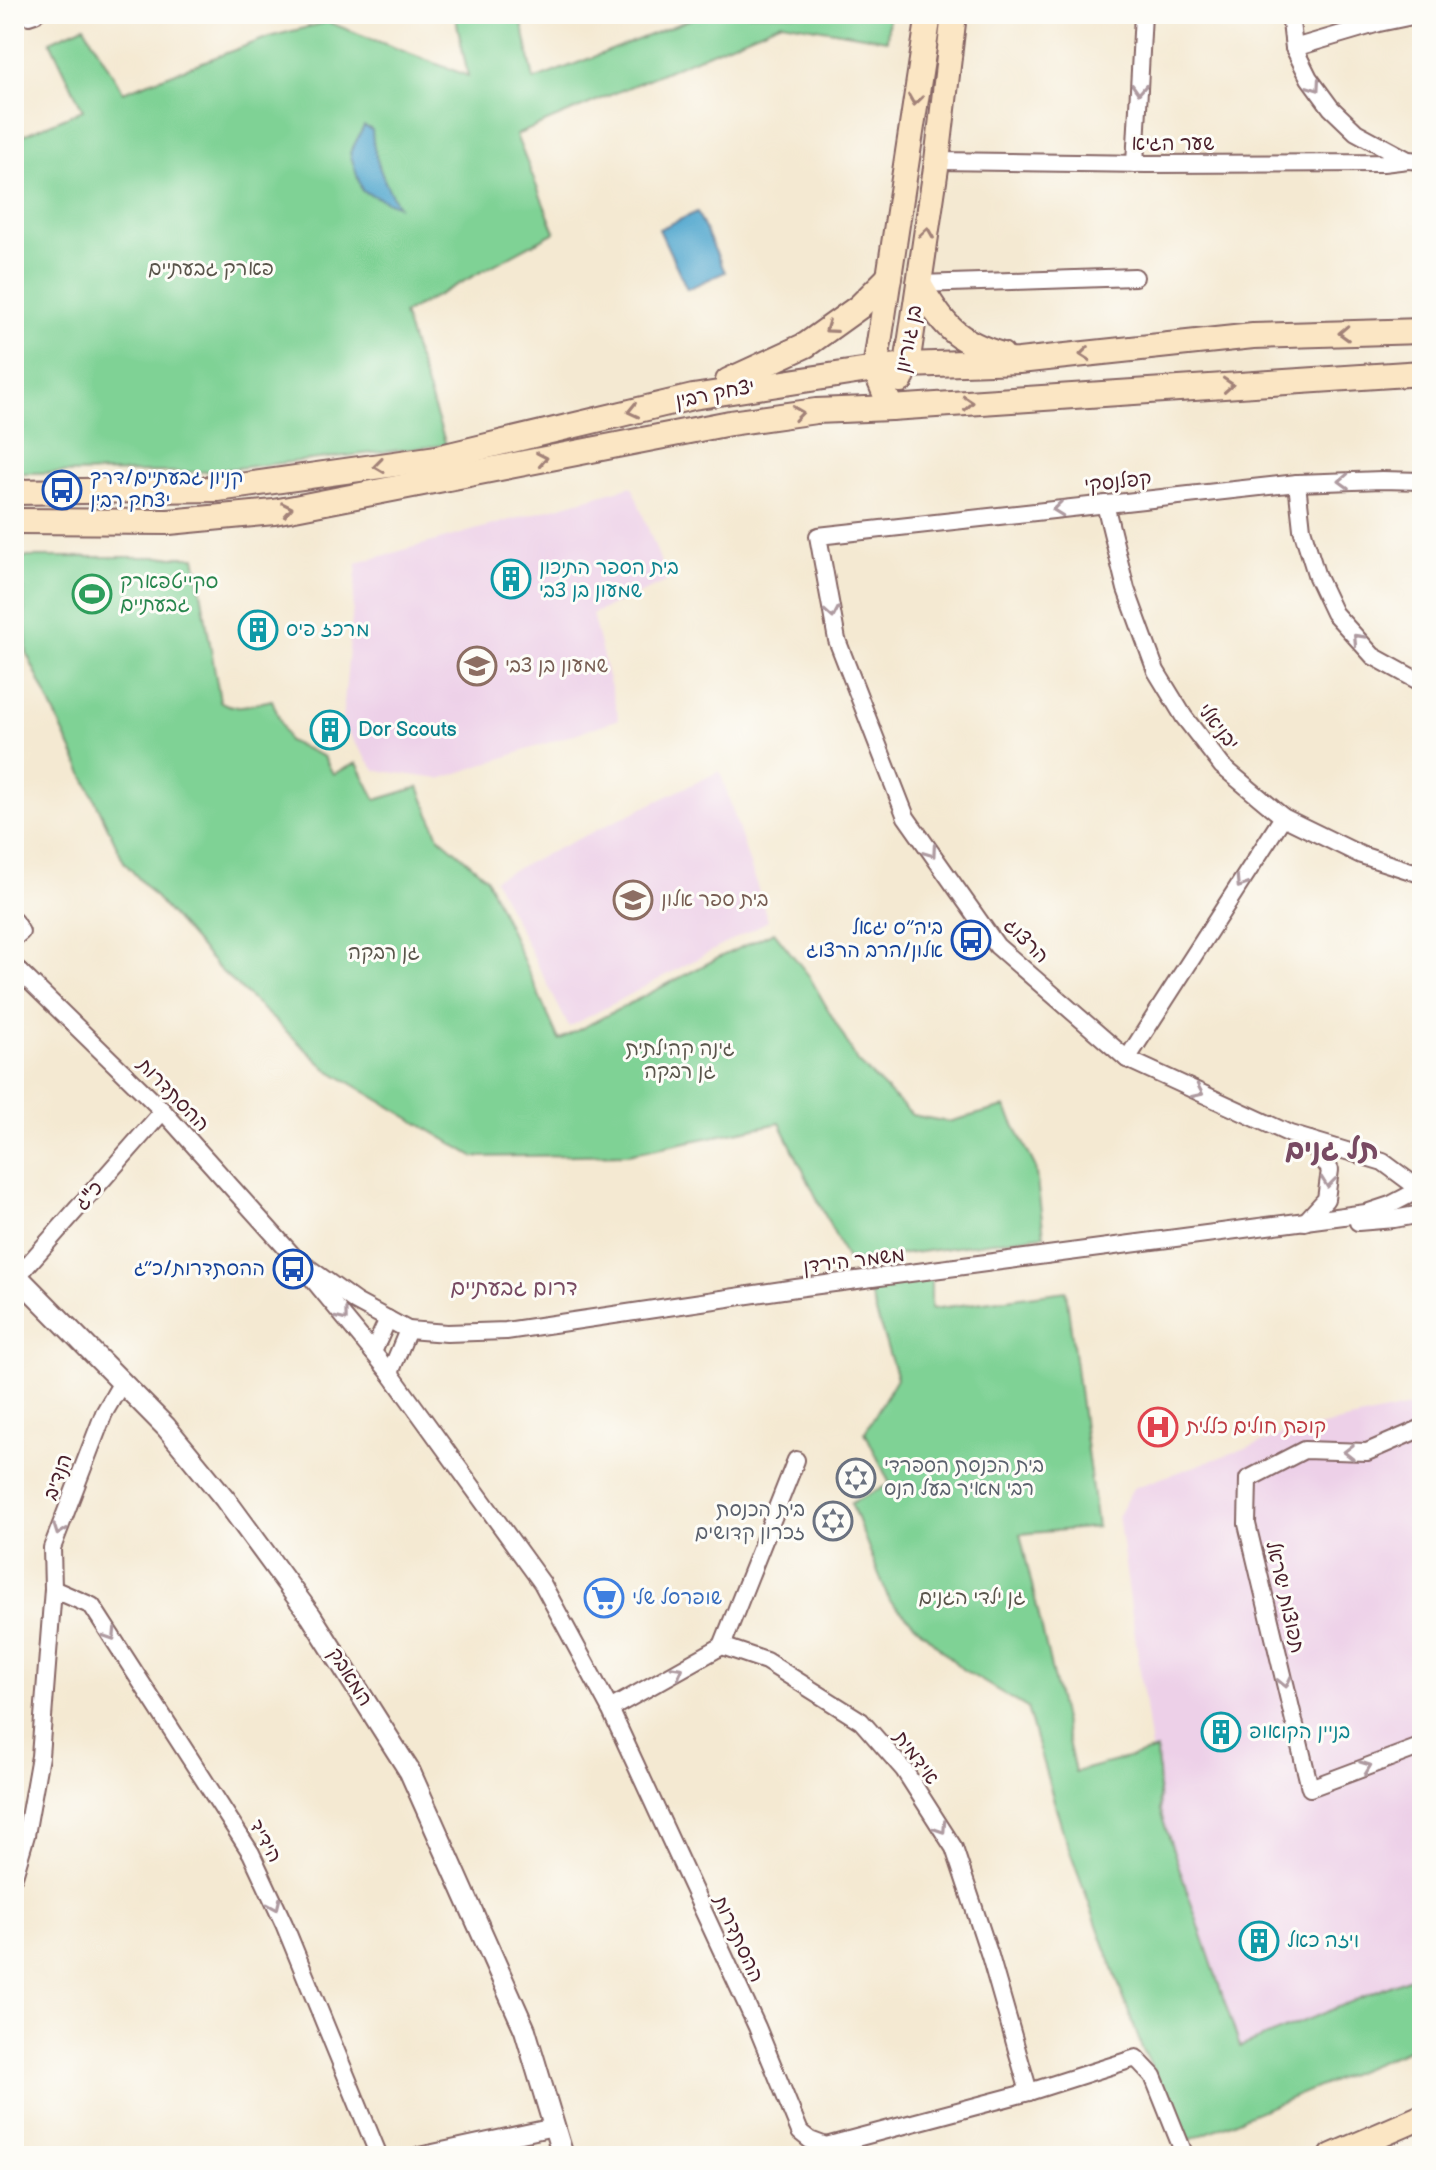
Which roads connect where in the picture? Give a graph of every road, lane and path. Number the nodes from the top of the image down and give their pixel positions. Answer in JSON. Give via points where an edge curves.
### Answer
{"nodes":[{"id":1,"x":19,"y":14,"type":"edge"},
{"id":2,"x":35,"y":14,"type":"edge"},
{"id":3,"x":929,"y":14,"type":"edge"},
{"id":4,"x":954,"y":14,"type":"edge"},
{"id":5,"x":1143,"y":14,"type":"edge"},
{"id":6,"x":1290,"y":14,"type":"edge"},
{"id":7,"x":1415,"y":14,"type":"edge"},
{"id":8,"x":1422,"y":14,"type":"edge"},
{"id":9,"x":1294,"y":48,"type":"junction"},
{"id":10,"x":937,"y":161,"type":"junction"},
{"id":11,"x":1415,"y":161,"type":"edge"},
{"id":12,"x":1135,"y":164,"type":"junction"},
{"id":13,"x":889,"y":277,"type":"junction"},
{"id":14,"x":1135,"y":277,"type":"dead end"},
{"id":15,"x":919,"y":284,"type":"junction"},
{"id":16,"x":1422,"y":331,"type":"edge"},
{"id":17,"x":1019,"y":361,"type":"junction"},
{"id":18,"x":907,"y":365,"type":"junction"},
{"id":19,"x":875,"y":369,"type":"junction"},
{"id":20,"x":1422,"y":373,"type":"edge"},
{"id":21,"x":693,"y":397,"type":"junction"},
{"id":22,"x":891,"y":408,"type":"junction"},
{"id":23,"x":1422,"y":481,"type":"edge"},
{"id":24,"x":1297,"y":483,"type":"junction"},
{"id":25,"x":14,"y":492,"type":"edge"},
{"id":26,"x":1105,"y":504,"type":"junction"},
{"id":27,"x":14,"y":521,"type":"edge"},
{"id":28,"x":818,"y":536,"type":"joint"},
{"id":29,"x":1422,"y":683,"type":"edge"},
{"id":30,"x":1283,"y":817,"type":"junction"},
{"id":31,"x":1417,"y":873,"type":"dead end"},
{"id":32,"x":14,"y":921,"type":"edge"},
{"id":33,"x":14,"y":938,"type":"edge"},
{"id":34,"x":14,"y":966,"type":"edge"},
{"id":35,"x":1127,"y":1059,"type":"junction"},
{"id":36,"x":163,"y":1111,"type":"junction"},
{"id":37,"x":1310,"y":1140,"type":"junction"},
{"id":38,"x":1416,"y":1184,"type":"edge"},
{"id":39,"x":1422,"y":1213,"type":"edge"},
{"id":40,"x":1305,"y":1222,"type":"junction"},
{"id":41,"x":295,"y":1258,"type":"junction"},
{"id":42,"x":15,"y":1277,"type":"edge"},
{"id":43,"x":388,"y":1319,"type":"junction"},
{"id":44,"x":408,"y":1330,"type":"junction"},
{"id":45,"x":373,"y":1352,"type":"junction"},
{"id":46,"x":390,"y":1373,"type":"junction"},
{"id":47,"x":122,"y":1382,"type":"junction"},
{"id":48,"x":1422,"y":1428,"type":"edge"},
{"id":49,"x":796,"y":1460,"type":"dead end"},
{"id":50,"x":53,"y":1589,"type":"junction"},
{"id":51,"x":722,"y":1646,"type":"junction"},
{"id":52,"x":610,"y":1709,"type":"junction"},
{"id":53,"x":1422,"y":1746,"type":"edge"},
{"id":54,"x":14,"y":1876,"type":"edge"},
{"id":55,"x":1029,"y":2092,"type":"junction"},
{"id":56,"x":1422,"y":2117,"type":"edge"},
{"id":57,"x":554,"y":2127,"type":"junction"},
{"id":58,"x":379,"y":2156,"type":"edge"},
{"id":59,"x":419,"y":2156,"type":"edge"},
{"id":60,"x":563,"y":2156,"type":"edge"},
{"id":61,"x":1185,"y":2156,"type":"edge"},
{"id":62,"x":1332,"y":2156,"type":"edge"}],
"edges":[{"from":1,"to":2,"type":"street"},
{"from":3,"to":13,"type":"main road","name":"בן גוריון","one_way":true},
{"from":4,"to":10,"type":"main road","name":"בן גוריון"},
{"from":5,"to":12,"type":"street","one_way":true},
{"from":6,"to":9,"type":"street"},
{"from":7,"to":8,"type":"street"},
{"from":7,"to":9,"type":"street"},
{"from":9,"to":11,"type":"street","one_way":true,"via":[[1331,108],[1356,132]]},
{"from":10,"to":12,"type":"street","name":"שער הגיא"},
{"from":15,"to":10,"type":"main road","name":"בן גוריון","one_way":true},
{"from":11,"to":12,"type":"street","name":"שער הגיא"},
{"from":13,"to":19,"type":"main road","name":"בן גוריון"},
{"from":13,"to":21,"type":"main road","one_way":true,"via":[[859,307],[806,345]]},
{"from":14,"to":15,"type":"street"},
{"from":15,"to":17,"type":"main road","via":[[958,336]]},
{"from":15,"to":18,"type":"main road","name":"בן גוריון"},
{"from":16,"to":17,"type":"main road","name":"יצחק רבין","one_way":true,"via":[[1253,336]]},
{"from":17,"to":18,"type":"main road","name":"יצחק רבין"},
{"from":18,"to":19,"type":"main road","name":"יצחק רבין"},
{"from":18,"to":22,"type":"main road","name":"בן גוריון"},
{"from":19,"to":21,"type":"main road","name":"יצחק רבין"},
{"from":19,"to":22,"type":"main road","name":"בן גוריון"},
{"from":22,"to":20,"type":"main road","name":"יצחק רבין","one_way":true},
{"from":21,"to":25,"type":"main road","name":"יצחק רבין","one_way":true,"via":[[437,458],[218,489]]},
{"from":27,"to":22,"type":"main road","name":"יצחק רבין","one_way":true,"via":[[169,522],[274,512],[730,423]]},
{"from":23,"to":24,"type":"street","name":"קפלנסקי","one_way":true},
{"from":24,"to":26,"type":"street","name":"קפלנסקי"},
{"from":29,"to":24,"type":"street","one_way":true,"via":[[1373,656],[1334,613],[1302,529]]},
{"from":26,"to":28,"type":"street","name":"קפלנסקי","one_way":true},
{"from":26,"to":30,"type":"street","name":"יבניאלי","via":[[1126,589],[1156,671],[1222,766]]},
{"from":28,"to":35,"type":"street","name":"הרצוג","one_way":true,"via":[[837,640],[906,817],[997,946]]},
{"from":30,"to":31,"type":"street","name":"יבניאלי","via":[[1361,855]]},
{"from":30,"to":35,"type":"street","one_way":true},
{"from":32,"to":33,"type":"street","via":[[21,932]]},
{"from":34,"to":36,"type":"street","name":"ההסתדרות"},
{"from":35,"to":37,"type":"street","name":"הרצוג","one_way":true},
{"from":36,"to":41,"type":"street","name":"ההסתדרות"},
{"from":36,"to":42,"type":"street","name":"כ\"ג"},
{"from":37,"to":38,"type":"street","name":"הרצוג","via":[[1383,1162]]},
{"from":37,"to":40,"type":"street","one_way":true,"via":[[1330,1170],[1326,1199]]},
{"from":38,"to":39,"type":"street","via":[[1414,1201]]},
{"from":38,"to":40,"type":"street","name":"משמר הירדן","via":[[1390,1205]]},
{"from":39,"to":40,"type":"street","name":"משמר הירדן","via":[[1362,1222]]},
{"from":40,"to":44,"type":"street","name":"משמר הירדן","via":[[506,1331]]},
{"from":41,"to":43,"type":"street","name":"ההסתדרות"},
{"from":41,"to":45,"type":"street","name":"ההסתדרות","one_way":true},
{"from":42,"to":47,"type":"street","name":"המאבק"},
{"from":43,"to":44,"type":"street","name":"ההסתדרות"},
{"from":43,"to":45,"type":"street"},
{"from":44,"to":46,"type":"street"},
{"from":45,"to":46,"type":"street","name":"ההסתדרות"},
{"from":46,"to":52,"type":"street","name":"ההסתדרות","via":[[542,1583]]},
{"from":47,"to":50,"type":"street","name":"הנדיב","one_way":true,"via":[[104,1413],[52,1548]]},
{"from":47,"to":57,"type":"street","name":"המאבק","via":[[166,1427],[241,1521],[311,1616],[410,1772],[525,2030]]},
{"from":48,"to":53,"type":"street","name":"תפוצות ישראל","one_way":true,"via":[[1367,1452],[1304,1450],[1248,1479],[1247,1524],[1310,1788]]},
{"from":49,"to":51,"type":"street"},
{"from":50,"to":54,"type":"street","name":"הנדיב","via":[[40,1756]]},
{"from":50,"to":58,"type":"street","name":"הידיד","one_way":true,"via":[[92,1606],[251,1853]]},
{"from":52,"to":51,"type":"street","one_way":true},
{"from":51,"to":55,"type":"street","name":"אידמית","one_way":true,"via":[[766,1661],[861,1721],[904,1770],[954,1848]]},
{"from":52,"to":55,"type":"street","name":"ההסתדרות","via":[[800,2132],[826,2146]]},
{"from":55,"to":61,"type":"street","name":"ההסתדרות","via":[[1136,2058],[1153,2076]]},
{"from":56,"to":62,"type":"main road"},
{"from":57,"to":59,"type":"street"},
{"from":57,"to":60,"type":"street","name":"המאבק"}]}
